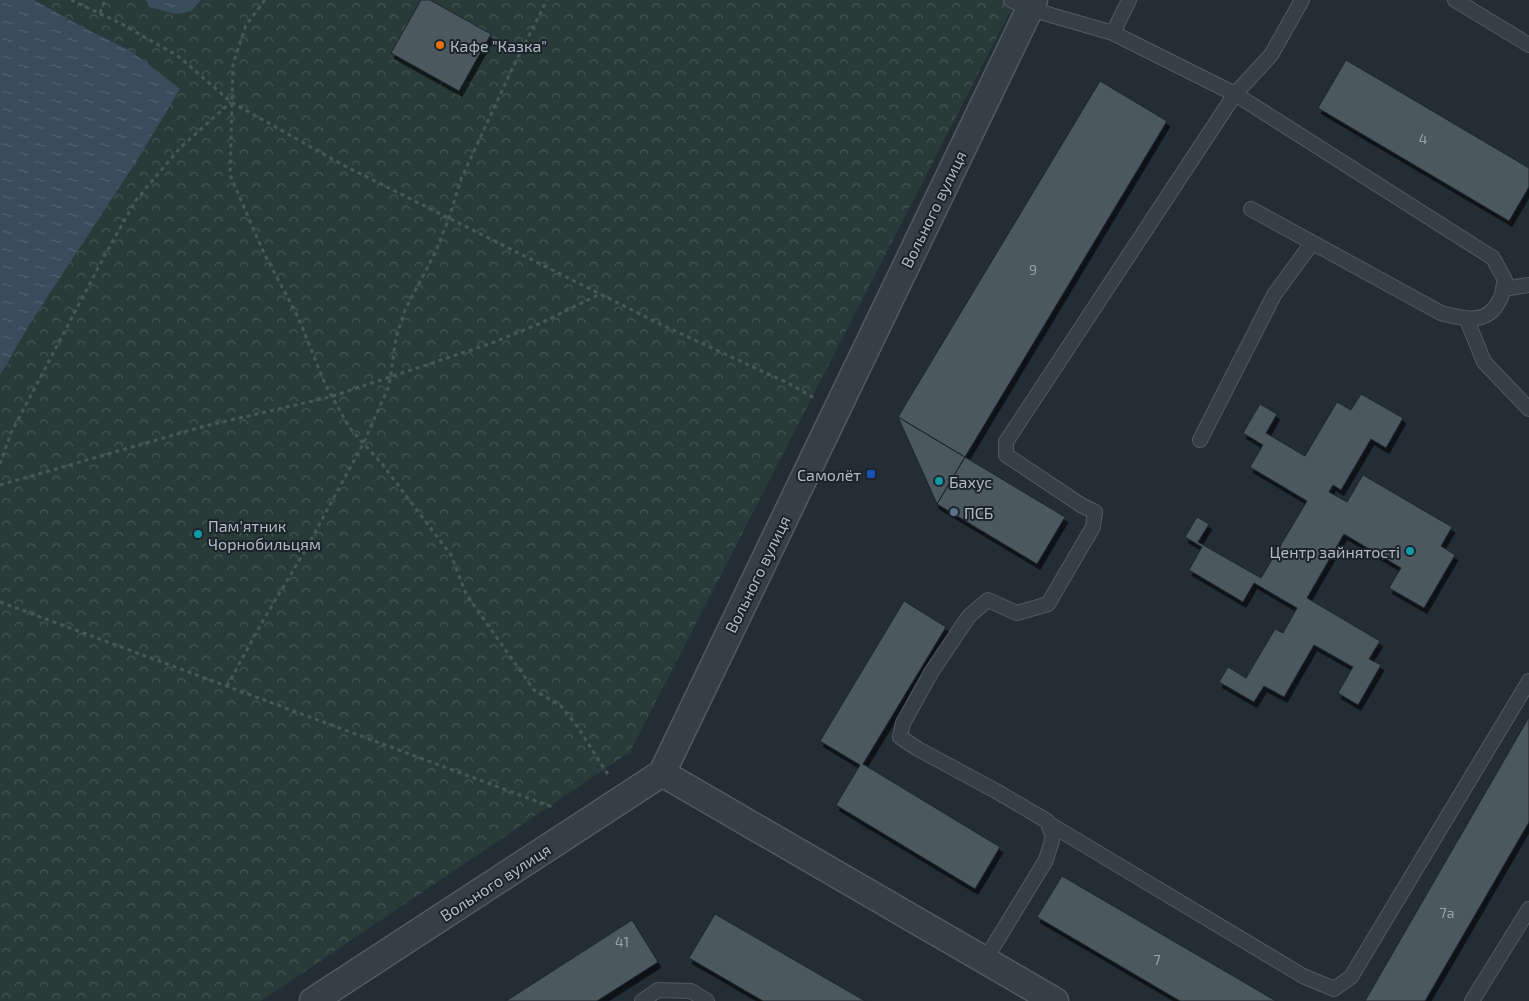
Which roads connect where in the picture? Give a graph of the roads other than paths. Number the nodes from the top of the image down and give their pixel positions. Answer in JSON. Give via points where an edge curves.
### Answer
{"nodes":[{"id":1,"x":1129,"y":0,"type":"edge"},
{"id":2,"x":1302,"y":0,"type":"edge"},
{"id":3,"x":1455,"y":0,"type":"edge"},
{"id":4,"x":1025,"y":3,"type":"edge"},
{"id":5,"x":1113,"y":33,"type":"junction"},
{"id":6,"x":1529,"y":45,"type":"edge"},
{"id":7,"x":1234,"y":94,"type":"junction"},
{"id":8,"x":1251,"y":209,"type":"dead end"},
{"id":9,"x":1312,"y":243,"type":"junction"},
{"id":10,"x":1529,"y":285,"type":"edge"},
{"id":11,"x":1503,"y":289,"type":"junction"},
{"id":12,"x":1467,"y":320,"type":"junction"},
{"id":13,"x":1529,"y":409,"type":"edge"},
{"id":14,"x":1200,"y":440,"type":"dead end"},
{"id":15,"x":1529,"y":680,"type":"edge"},
{"id":16,"x":662,"y":772,"type":"junction"},
{"id":17,"x":1048,"y":823,"type":"junction"},
{"id":18,"x":1529,"y":909,"type":"edge"},
{"id":19,"x":985,"y":960,"type":"junction"},
{"id":20,"x":312,"y":1001,"type":"edge"},
{"id":21,"x":642,"y":1001,"type":"edge"},
{"id":22,"x":707,"y":1001,"type":"edge"},
{"id":23,"x":1055,"y":1001,"type":"edge"},
{"id":24,"x":1472,"y":1001,"type":"edge"}],
"edges":[{"from":1,"to":5,"type":"lane"},
{"from":2,"to":7,"type":"lane","via":[[1271,55]]},
{"from":3,"to":6,"type":"lane"},
{"from":4,"to":5,"type":"lane"},
{"from":4,"to":16,"type":"street","name":"Вольного вулиця","via":[[836,412]]},
{"from":5,"to":7,"type":"lane"},
{"from":7,"to":11,"type":"lane","via":[[1493,258],[1505,280]]},
{"from":7,"to":17,"type":"lane","via":[[1006,442],[1006,455],[1095,512],[1093,526],[1048,604],[1016,613],[988,600],[970,616],[932,671],[903,723],[900,737]]},
{"from":8,"to":9,"type":"lane"},
{"from":9,"to":12,"type":"lane","via":[[1441,313]]},
{"from":9,"to":14,"type":"lane","via":[[1274,295]]},
{"from":10,"to":11,"type":"lane"},
{"from":11,"to":12,"type":"lane","via":[[1500,300],[1487,316]]},
{"from":12,"to":13,"type":"lane","via":[[1484,362]]},
{"from":15,"to":17,"type":"lane","via":[[1351,977],[1334,989],[1302,976]]},
{"from":16,"to":19,"type":"street"},
{"from":16,"to":20,"type":"street","name":"Вольного вулиця"},
{"from":17,"to":19,"type":"lane","via":[[1054,837],[1046,860]]},
{"from":18,"to":24,"type":"lane"},
{"from":19,"to":23,"type":"street"},
{"from":21,"to":22,"type":"lane","via":[[658,990],[690,991]]}]}
